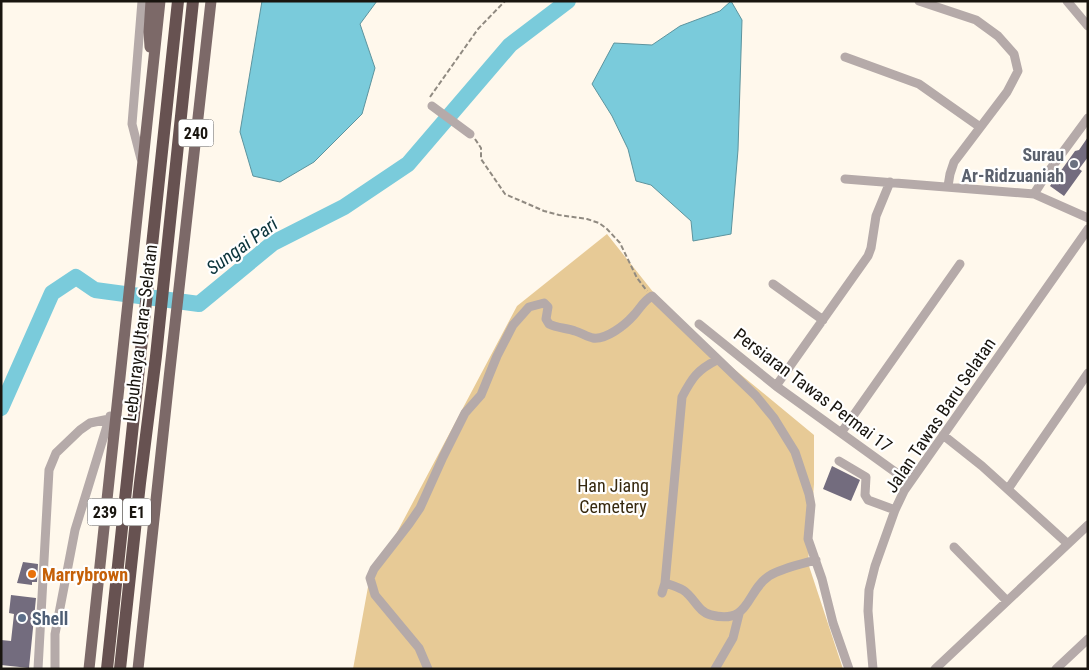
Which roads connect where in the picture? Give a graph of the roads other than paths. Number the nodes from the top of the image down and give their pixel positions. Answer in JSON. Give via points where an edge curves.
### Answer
{"nodes":[{"id":1,"x":142,"y":1,"type":"edge"},
{"id":2,"x":151,"y":1,"type":"edge"},
{"id":3,"x":160,"y":1,"type":"edge"},
{"id":4,"x":178,"y":1,"type":"edge"},
{"id":5,"x":193,"y":1,"type":"edge"},
{"id":6,"x":211,"y":1,"type":"edge"},
{"id":7,"x":919,"y":1,"type":"edge"},
{"id":8,"x":1067,"y":1,"type":"edge"},
{"id":9,"x":1088,"y":26,"type":"edge"},
{"id":10,"x":845,"y":57,"type":"dead end"},
{"id":11,"x":152,"y":74,"type":"junction"},
{"id":12,"x":432,"y":106,"type":"road end"},
{"id":13,"x":1088,"y":118,"type":"edge"},
{"id":14,"x":980,"y":127,"type":"junction"},
{"id":15,"x":470,"y":134,"type":"road end"},
{"id":16,"x":142,"y":162,"type":"junction"},
{"id":17,"x":845,"y":179,"type":"dead end"},
{"id":18,"x":890,"y":182,"type":"junction"},
{"id":19,"x":948,"y":186,"type":"junction"},
{"id":20,"x":1034,"y":194,"type":"junction"},
{"id":21,"x":1088,"y":218,"type":"edge"},
{"id":22,"x":1088,"y":230,"type":"edge"},
{"id":23,"x":960,"y":264,"type":"dead end"},
{"id":24,"x":773,"y":284,"type":"dead end"},
{"id":25,"x":824,"y":320,"type":"junction"},
{"id":26,"x":699,"y":324,"type":"dead end"},
{"id":27,"x":717,"y":360,"type":"junction"},
{"id":28,"x":1087,"y":376,"type":"edge"},
{"id":29,"x":776,"y":386,"type":"junction"},
{"id":30,"x":117,"y":404,"type":"junction"},
{"id":31,"x":108,"y":419,"type":"junction"},
{"id":32,"x":840,"y":433,"type":"junction"},
{"id":33,"x":943,"y":435,"type":"junction"},
{"id":34,"x":839,"y":461,"type":"dead end"},
{"id":35,"x":909,"y":482,"type":"junction"},
{"id":36,"x":1008,"y":489,"type":"junction"},
{"id":37,"x":895,"y":510,"type":"junction"},
{"id":38,"x":1088,"y":525,"type":"edge"},
{"id":39,"x":1068,"y":544,"type":"junction"},
{"id":40,"x":954,"y":547,"type":"dead end"},
{"id":41,"x":816,"y":560,"type":"junction"},
{"id":42,"x":665,"y":583,"type":"junction"},
{"id":43,"x":662,"y":593,"type":"dead end"},
{"id":44,"x":1007,"y":601,"type":"junction"},
{"id":45,"x":739,"y":614,"type":"junction"},
{"id":46,"x":1088,"y":639,"type":"edge"},
{"id":47,"x":38,"y":669,"type":"edge"},
{"id":48,"x":54,"y":669,"type":"edge"},
{"id":49,"x":89,"y":669,"type":"edge"},
{"id":50,"x":107,"y":669,"type":"edge"},
{"id":51,"x":120,"y":669,"type":"edge"},
{"id":52,"x":138,"y":669,"type":"edge"},
{"id":53,"x":428,"y":669,"type":"edge"},
{"id":54,"x":715,"y":669,"type":"edge"},
{"id":55,"x":849,"y":669,"type":"edge"},
{"id":56,"x":873,"y":669,"type":"edge"},
{"id":57,"x":935,"y":669,"type":"edge"},
{"id":58,"x":1056,"y":669,"type":"edge"}],
"edges":[{"from":1,"to":16,"type":"street","via":[[132,124]]},
{"from":2,"to":11,"type":"main road","via":[[148,32]]},
{"from":3,"to":11,"type":"main road","number":"239"},
{"from":4,"to":50,"type":"highway","name":"Lebuhraya Utara–Selatan","number":"E1"},
{"from":5,"to":51,"type":"highway","name":"Lebuhraya Utara–Selatan","number":"E1"},
{"from":6,"to":52,"type":"main road","number":"240"},
{"from":7,"to":14,"type":"street","via":[[976,20],[998,36],[1014,54],[1018,71],[1007,92]]},
{"from":8,"to":9,"type":"street"},
{"from":10,"to":14,"type":"street","via":[[919,84]]},
{"from":11,"to":16,"type":"main road","number":"239"},
{"from":12,"to":15,"type":"street"},
{"from":13,"to":20,"type":"street"},
{"from":14,"to":19,"type":"street","via":[[954,162]]},
{"from":16,"to":30,"type":"main road","number":"239"},
{"from":17,"to":18,"type":"street"},
{"from":18,"to":19,"type":"street"},
{"from":18,"to":25,"type":"street","via":[[875,223],[868,256]]},
{"from":19,"to":20,"type":"street"},
{"from":20,"to":21,"type":"street"},
{"from":22,"to":33,"type":"street","name":"Jalan Tawas Baru Selatan"},
{"from":23,"to":32,"type":"street"},
{"from":24,"to":25,"type":"street"},
{"from":25,"to":29,"type":"street"},
{"from":26,"to":29,"type":"street","name":"Persiaran Tawas Permai 17"},
{"from":27,"to":41,"type":"street","via":[[756,396],[795,452],[809,494],[811,505],[807,534]]},
{"from":27,"to":42,"type":"street","via":[[693,377],[682,397]]},
{"from":27,"to":53,"type":"street","via":[[652,296],[627,322],[603,338],[587,337],[549,324],[546,319],[548,307],[544,303],[529,308],[513,325],[481,395],[466,413],[420,508],[370,578],[375,595],[419,648]]},
{"from":28,"to":36,"type":"street"},
{"from":29,"to":32,"type":"street","name":"Persiaran Tawas Permai 17"},
{"from":30,"to":31,"type":"street"},
{"from":30,"to":49,"type":"main road","number":"239"},
{"from":31,"to":47,"type":"street","via":[[90,422],[80,430],[56,453],[49,470]]},
{"from":31,"to":48,"type":"street","via":[[75,530],[55,634]]},
{"from":32,"to":35,"type":"street","name":"Persiaran Tawas Permai 17"},
{"from":33,"to":35,"type":"street","name":"Jalan Tawas Baru Selatan"},
{"from":33,"to":36,"type":"street"},
{"from":34,"to":37,"type":"street","via":[[866,477],[865,496],[868,500]]},
{"from":35,"to":37,"type":"street","name":"Jalan Tawas Baru Selatan"},
{"from":36,"to":39,"type":"street"},
{"from":37,"to":56,"type":"street","name":"Jalan Tawas Baru Selatan","via":[[869,590]]},
{"from":38,"to":39,"type":"street"},
{"from":39,"to":44,"type":"street"},
{"from":40,"to":44,"type":"street"},
{"from":41,"to":45,"type":"street","via":[[771,575],[760,583]]},
{"from":41,"to":55,"type":"street"},
{"from":42,"to":43,"type":"street"},
{"from":42,"to":45,"type":"street","via":[[682,590],[711,615]]},
{"from":44,"to":57,"type":"street"},
{"from":45,"to":54,"type":"street","via":[[733,638]]},
{"from":46,"to":58,"type":"street"}]}
